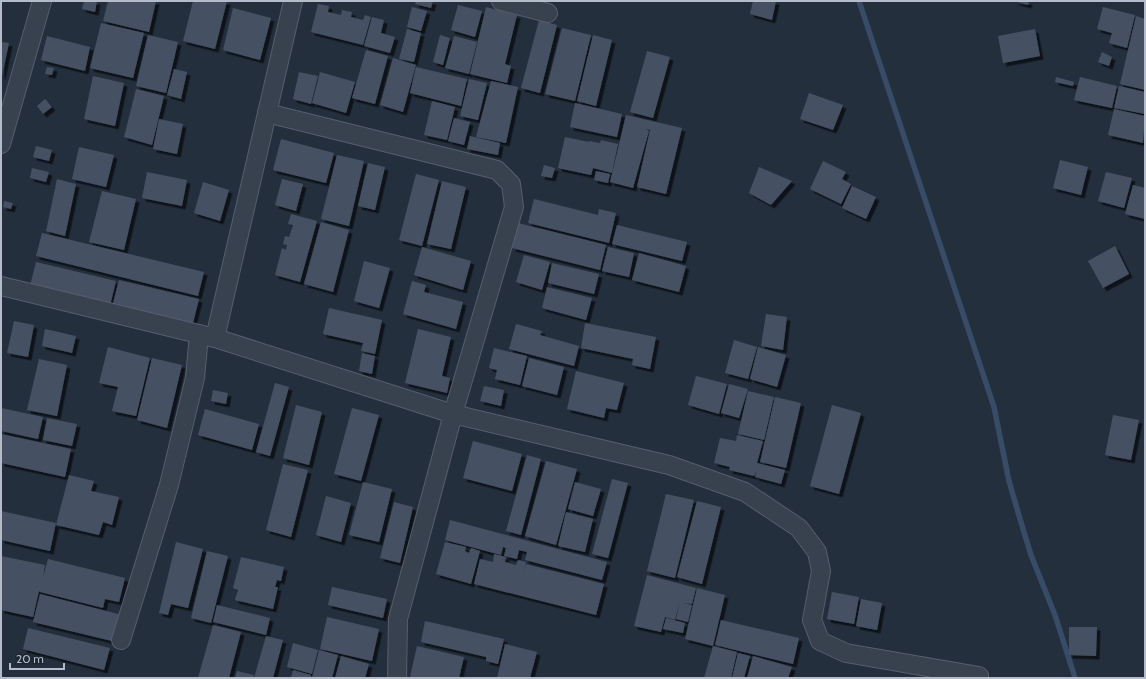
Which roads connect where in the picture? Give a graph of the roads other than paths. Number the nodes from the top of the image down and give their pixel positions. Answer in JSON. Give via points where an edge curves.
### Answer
{"nodes":[{"id":1,"x":42,"y":1,"type":"edge"},
{"id":2,"x":293,"y":1,"type":"edge"},
{"id":3,"x":501,"y":1,"type":"edge"},
{"id":4,"x":548,"y":13,"type":"dead end"},
{"id":5,"x":267,"y":113,"type":"junction"},
{"id":6,"x":1,"y":144,"type":"edge"},
{"id":7,"x":1,"y":286,"type":"edge"},
{"id":8,"x":207,"y":336,"type":"junction"},
{"id":9,"x":453,"y":414,"type":"junction"},
{"id":10,"x":120,"y":640,"type":"dead end"},
{"id":11,"x":979,"y":676,"type":"dead end"},
{"id":12,"x":397,"y":678,"type":"edge"}],
"edges":[{"from":1,"to":6,"type":"street"},
{"from":2,"to":5,"type":"street"},
{"from":3,"to":4,"type":"street"},
{"from":5,"to":8,"type":"street"},
{"from":5,"to":9,"type":"street","via":[[496,170],[511,184],[514,207]]},
{"from":7,"to":8,"type":"street"},
{"from":8,"to":9,"type":"street"},
{"from":8,"to":10,"type":"street","via":[[169,485]]},
{"from":9,"to":11,"type":"street","via":[[669,466],[745,492],[799,528],[817,552],[821,571],[812,620],[820,641],[846,652]]},
{"from":9,"to":12,"type":"street","via":[[398,619],[395,672]]}]}
